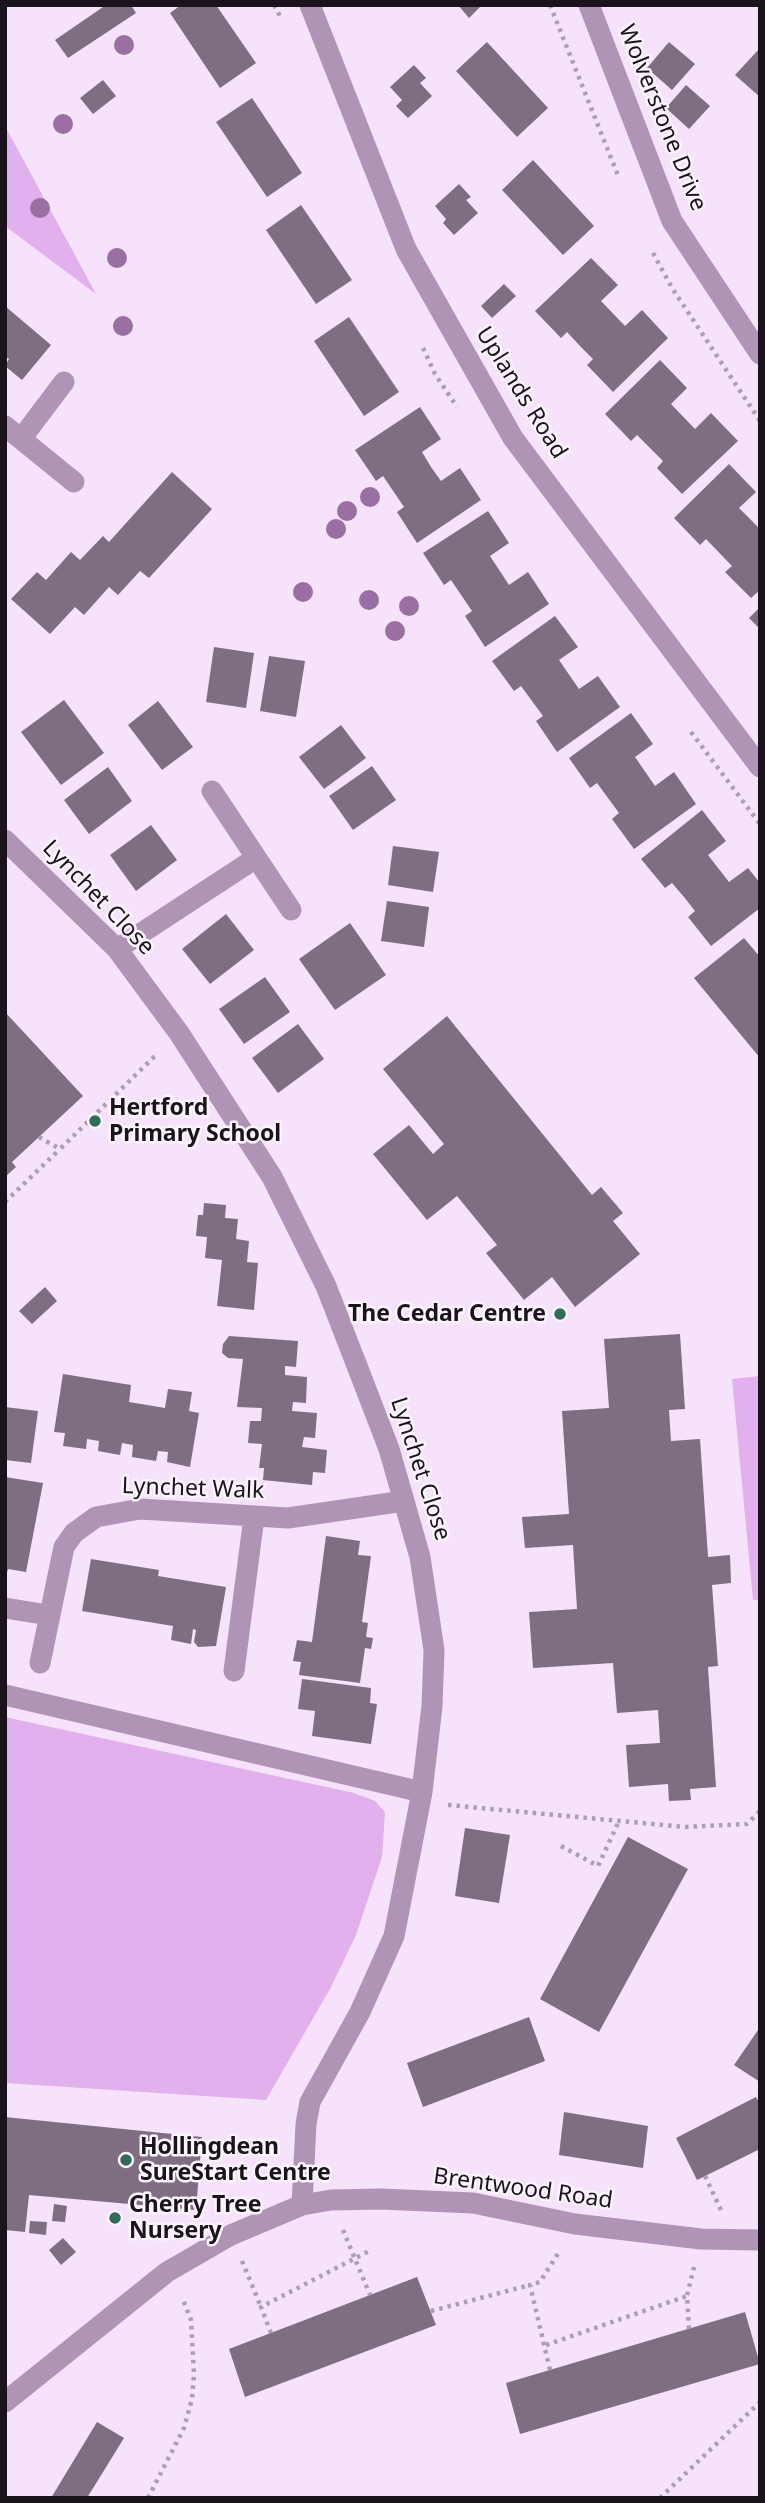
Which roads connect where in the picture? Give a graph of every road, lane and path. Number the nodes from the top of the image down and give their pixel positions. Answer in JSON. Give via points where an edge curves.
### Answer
{"nodes":[{"id":1,"x":310,"y":5,"type":"edge"},
{"id":2,"x":589,"y":5,"type":"edge"},
{"id":3,"x":760,"y":354,"type":"edge"},
{"id":4,"x":64,"y":382,"type":"dead end"},
{"id":5,"x":13,"y":432,"type":"edge"},
{"id":6,"x":74,"y":482,"type":"dead end"},
{"id":7,"x":760,"y":767,"type":"edge"},
{"id":8,"x":212,"y":791,"type":"dead end"},
{"id":9,"x":5,"y":840,"type":"edge"},
{"id":10,"x":256,"y":858,"type":"junction"},
{"id":11,"x":291,"y":910,"type":"dead end"},
{"id":12,"x":117,"y":949,"type":"junction"},
{"id":13,"x":179,"y":1033,"type":"junction"},
{"id":14,"x":39,"y":1137,"type":"dead end"},
{"id":15,"x":60,"y":1149,"type":"junction"},
{"id":16,"x":5,"y":1202,"type":"edge"},
{"id":17,"x":404,"y":1501,"type":"junction"},
{"id":18,"x":254,"y":1517,"type":"junction"},
{"id":19,"x":5,"y":1608,"type":"edge"},
{"id":20,"x":48,"y":1615,"type":"junction"},
{"id":21,"x":40,"y":1663,"type":"dead end"},
{"id":22,"x":234,"y":1671,"type":"dead end"},
{"id":23,"x":5,"y":1695,"type":"edge"},
{"id":24,"x":421,"y":1797,"type":"junction"},
{"id":25,"x":760,"y":1811,"type":"edge"},
{"id":26,"x":619,"y":1821,"type":"junction"},
{"id":27,"x":561,"y":1846,"type":"dead end"},
{"id":28,"x":331,"y":2200,"type":"junction"},
{"id":29,"x":302,"y":2206,"type":"junction"},
{"id":30,"x":575,"y":2224,"type":"junction"},
{"id":31,"x":231,"y":2235,"type":"junction"},
{"id":32,"x":701,"y":2239,"type":"junction"},
{"id":33,"x":760,"y":2240,"type":"edge"},
{"id":34,"x":371,"y":2250,"type":"dead end"},
{"id":35,"x":355,"y":2259,"type":"junction"},
{"id":36,"x":167,"y":2272,"type":"junction"},
{"id":37,"x":530,"y":2285,"type":"junction"},
{"id":38,"x":370,"y":2295,"type":"dead end"},
{"id":39,"x":687,"y":2296,"type":"junction"},
{"id":40,"x":261,"y":2307,"type":"junction"},
{"id":41,"x":431,"y":2311,"type":"dead end"},
{"id":42,"x":689,"y":2329,"type":"dead end"},
{"id":43,"x":271,"y":2333,"type":"dead end"},
{"id":44,"x":546,"y":2345,"type":"junction"},
{"id":45,"x":550,"y":2370,"type":"dead end"},
{"id":46,"x":5,"y":2402,"type":"edge"},
{"id":47,"x":760,"y":2402,"type":"edge"},
{"id":48,"x":148,"y":2498,"type":"edge"},
{"id":49,"x":660,"y":2498,"type":"edge"}],
"edges":[{"from":1,"to":7,"type":"street","name":"Uplands Road","via":[[406,249],[513,438]]},
{"from":2,"to":3,"type":"street","name":"Wolverstone Drive","via":[[672,221]]},
{"from":4,"to":5,"type":"street"},
{"from":5,"to":6,"type":"street"},
{"from":8,"to":10,"type":"street"},
{"from":9,"to":12,"type":"street","name":"Lynchet Close"},
{"from":10,"to":11,"type":"street"},
{"from":10,"to":12,"type":"street"},
{"from":12,"to":13,"type":"street","name":"Lynchet Close"},
{"from":13,"to":15,"type":"path"},
{"from":13,"to":17,"type":"street","name":"Lynchet Close","via":[[272,1177],[306,1243],[359,1371]]},
{"from":14,"to":15,"type":"path"},
{"from":15,"to":16,"type":"path"},
{"from":17,"to":18,"type":"street","name":"Lynchet Walk","via":[[288,1518]]},
{"from":17,"to":24,"type":"street","name":"Lynchet Close","via":[[420,1557],[434,1650]]},
{"from":18,"to":20,"type":"street","name":"Lynchet Walk","via":[[140,1509],[96,1517],[74,1532],[64,1546]]},
{"from":18,"to":22,"type":"street"},
{"from":19,"to":20,"type":"street"},
{"from":20,"to":21,"type":"street","name":"Lynchet Walk"},
{"from":23,"to":24,"type":"street"},
{"from":24,"to":26,"type":"path"},
{"from":24,"to":29,"type":"street","name":"Lynchet Close","via":[[394,1936],[360,2012],[310,2102]]},
{"from":25,"to":26,"type":"path","via":[[747,1824],[685,1827]]},
{"from":26,"to":27,"type":"path","via":[[598,1866]]},
{"from":28,"to":29,"type":"street","name":"Brentwood Road"},
{"from":28,"to":30,"type":"street","name":"Brentwood Road","via":[[473,2203]]},
{"from":28,"to":35,"type":"path"},
{"from":29,"to":31,"type":"street","name":"Brentwood Road"},
{"from":30,"to":32,"type":"street","name":"Brentwood Road"},
{"from":30,"to":37,"type":"path","via":[[540,2282]]},
{"from":31,"to":36,"type":"street","name":"Brentwood Road"},
{"from":31,"to":40,"type":"path"},
{"from":32,"to":33,"type":"street","name":"Brentwood Road"},
{"from":32,"to":39,"type":"path"},
{"from":34,"to":35,"type":"path"},
{"from":35,"to":38,"type":"path"},
{"from":35,"to":40,"type":"path"},
{"from":36,"to":46,"type":"street","name":"Brentwood Road"},
{"from":36,"to":48,"type":"path","via":[[191,2320],[192,2399],[184,2428]]},
{"from":37,"to":41,"type":"path"},
{"from":37,"to":44,"type":"path"},
{"from":39,"to":42,"type":"path"},
{"from":39,"to":44,"type":"path"},
{"from":40,"to":43,"type":"path"},
{"from":44,"to":45,"type":"path"},
{"from":47,"to":49,"type":"path"}]}
